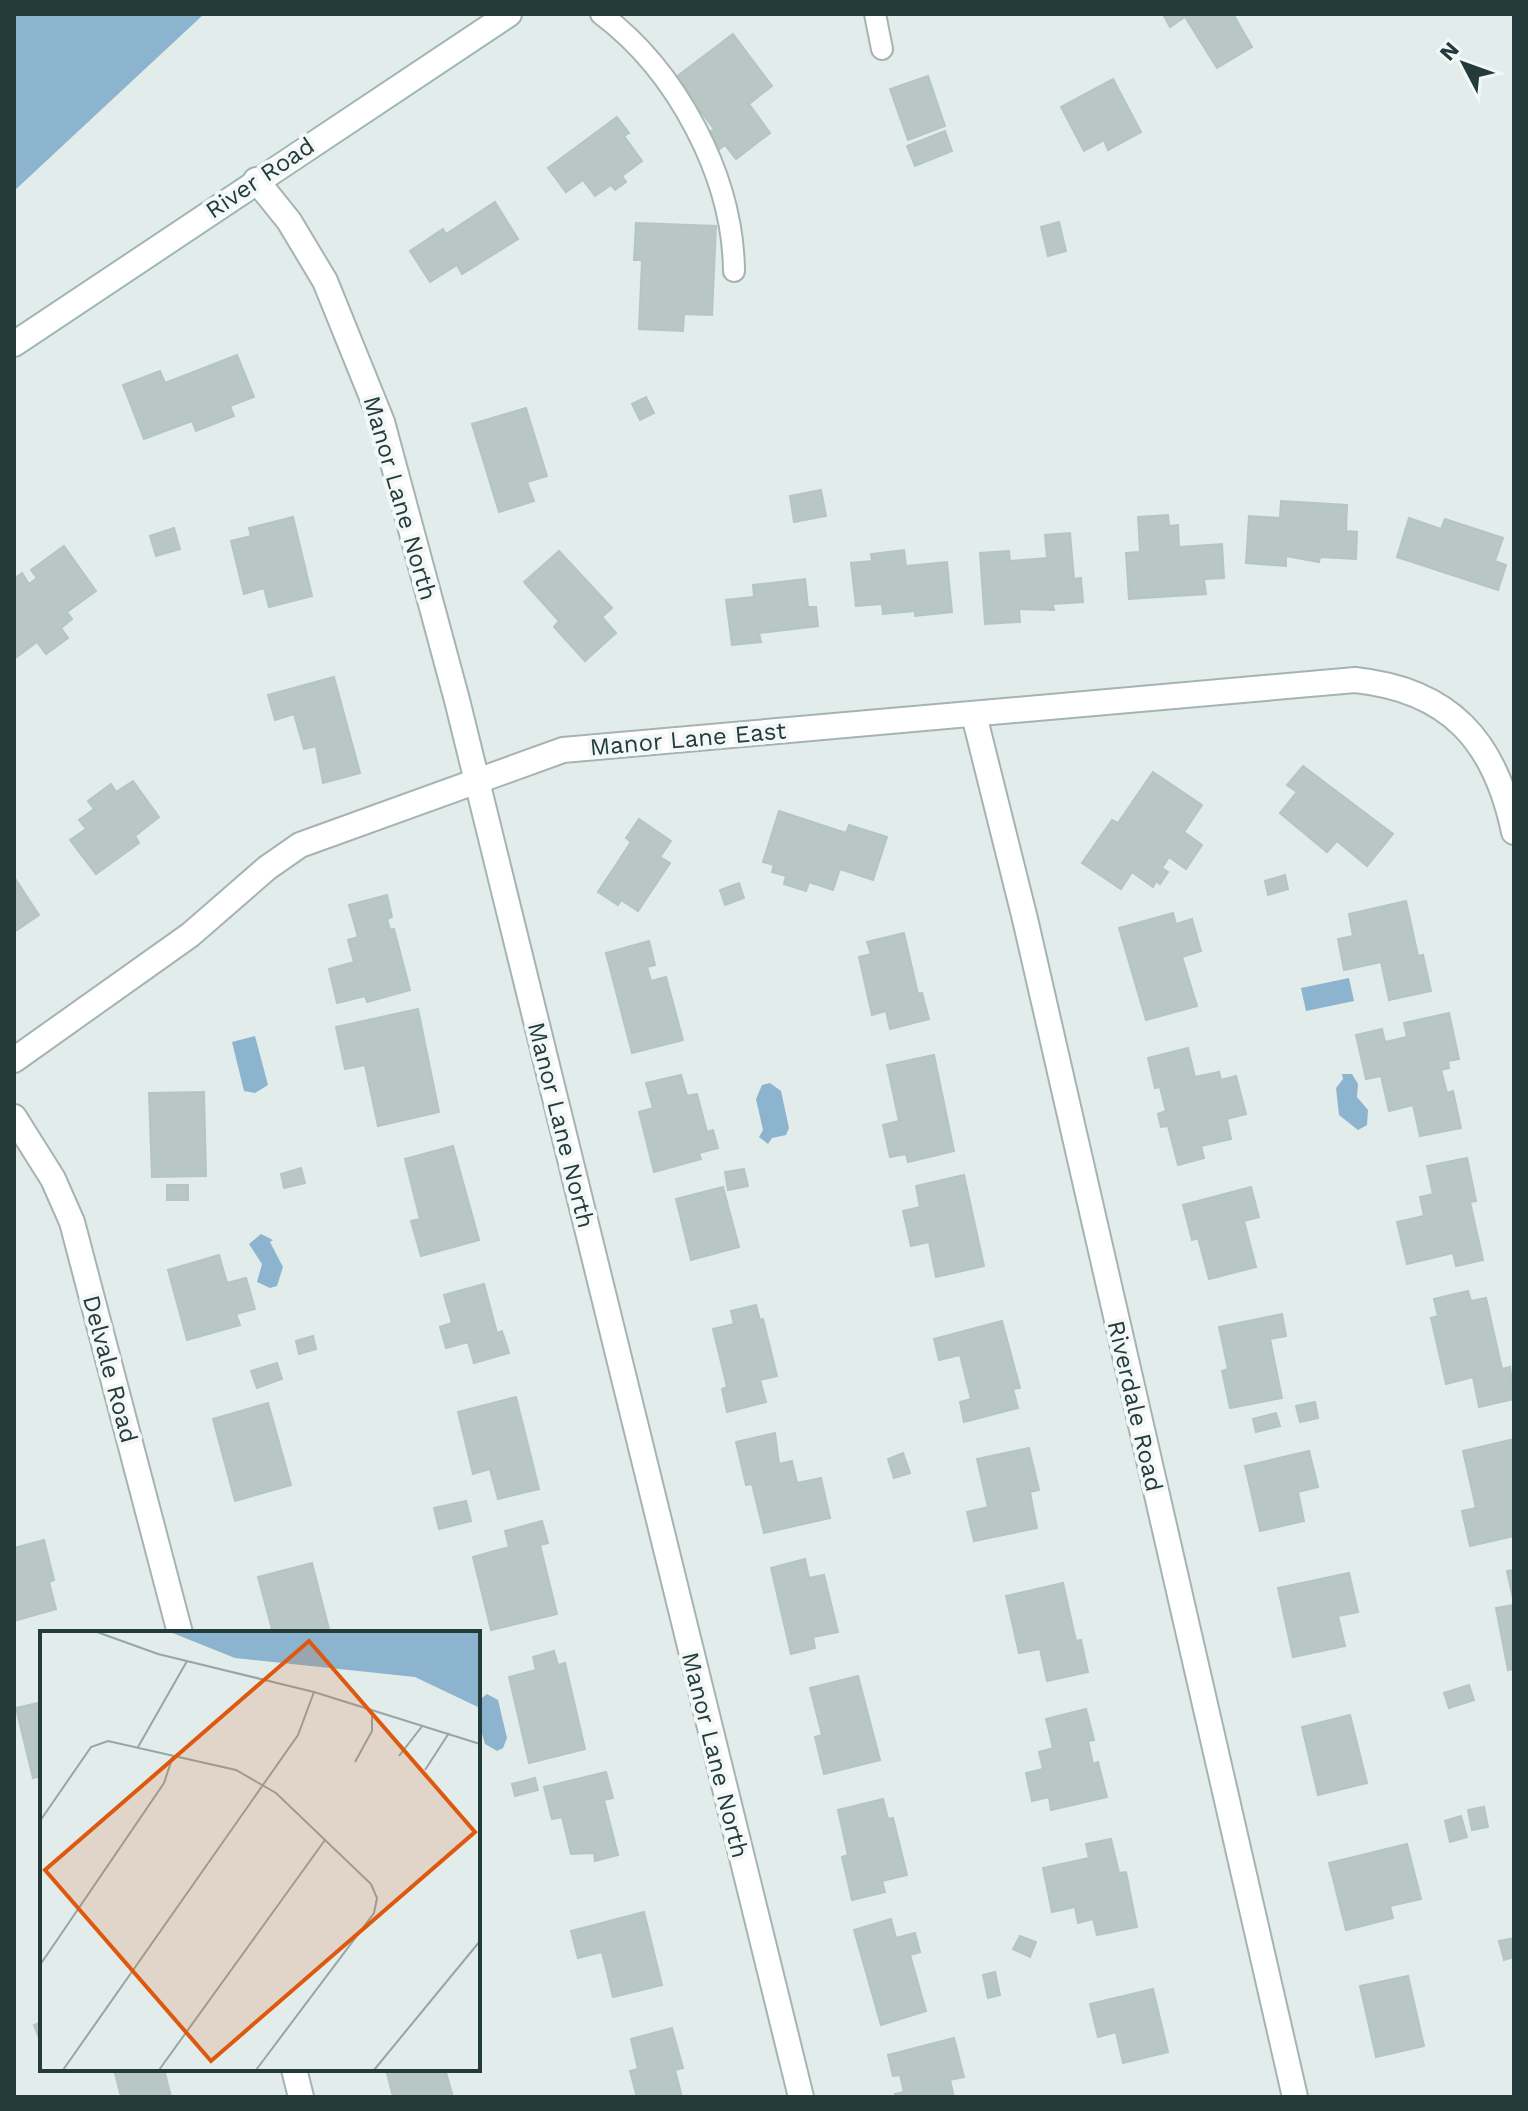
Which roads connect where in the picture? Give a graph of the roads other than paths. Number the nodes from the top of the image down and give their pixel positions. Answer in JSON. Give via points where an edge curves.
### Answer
{"nodes":[{"id":1,"x":509,"y":14,"type":"edge"},
{"id":2,"x":601,"y":14,"type":"edge"},
{"id":3,"x":875,"y":14,"type":"edge"},
{"id":4,"x":882,"y":49,"type":"dead end"},
{"id":5,"x":256,"y":180,"type":"junction"},
{"id":6,"x":734,"y":271,"type":"dead end"},
{"id":7,"x":14,"y":344,"type":"edge"},
{"id":8,"x":974,"y":715,"type":"junction"},
{"id":9,"x":476,"y":781,"type":"junction"},
{"id":10,"x":1514,"y":832,"type":"edge"},
{"id":11,"x":14,"y":1060,"type":"edge"},
{"id":12,"x":14,"y":1117,"type":"edge"},
{"id":13,"x":179,"y":1631,"type":"edge"},
{"id":14,"x":294,"y":2071,"type":"edge"},
{"id":15,"x":301,"y":2097,"type":"edge"},
{"id":16,"x":801,"y":2097,"type":"edge"},
{"id":17,"x":1295,"y":2097,"type":"edge"}],
"edges":[{"from":1,"to":5,"type":"street","name":"River Road"},
{"from":2,"to":6,"type":"lane","via":[[630,36],[658,69],[701,140],[722,185],[734,231]]},
{"from":3,"to":4,"type":"lane"},
{"from":5,"to":7,"type":"street","name":"River Road"},
{"from":5,"to":9,"type":"street","name":"Manor Lane North","via":[[289,221],[325,281],[382,422]]},
{"from":8,"to":9,"type":"street","name":"Manor Lane East","via":[[563,750]]},
{"from":8,"to":10,"type":"street","name":"Manor Lane East","via":[[1355,680],[1390,684],[1443,708],[1486,751]]},
{"from":8,"to":17,"type":"street","name":"Riverdale Road"},
{"from":9,"to":11,"type":"street","name":"Manor Lane East","via":[[300,845],[190,935]]},
{"from":9,"to":16,"type":"street","name":"Manor Lane North"},
{"from":12,"to":13,"type":"street","name":"Delvale Road","via":[[53,1179],[72,1222]]},
{"from":14,"to":15,"type":"street"}]}
